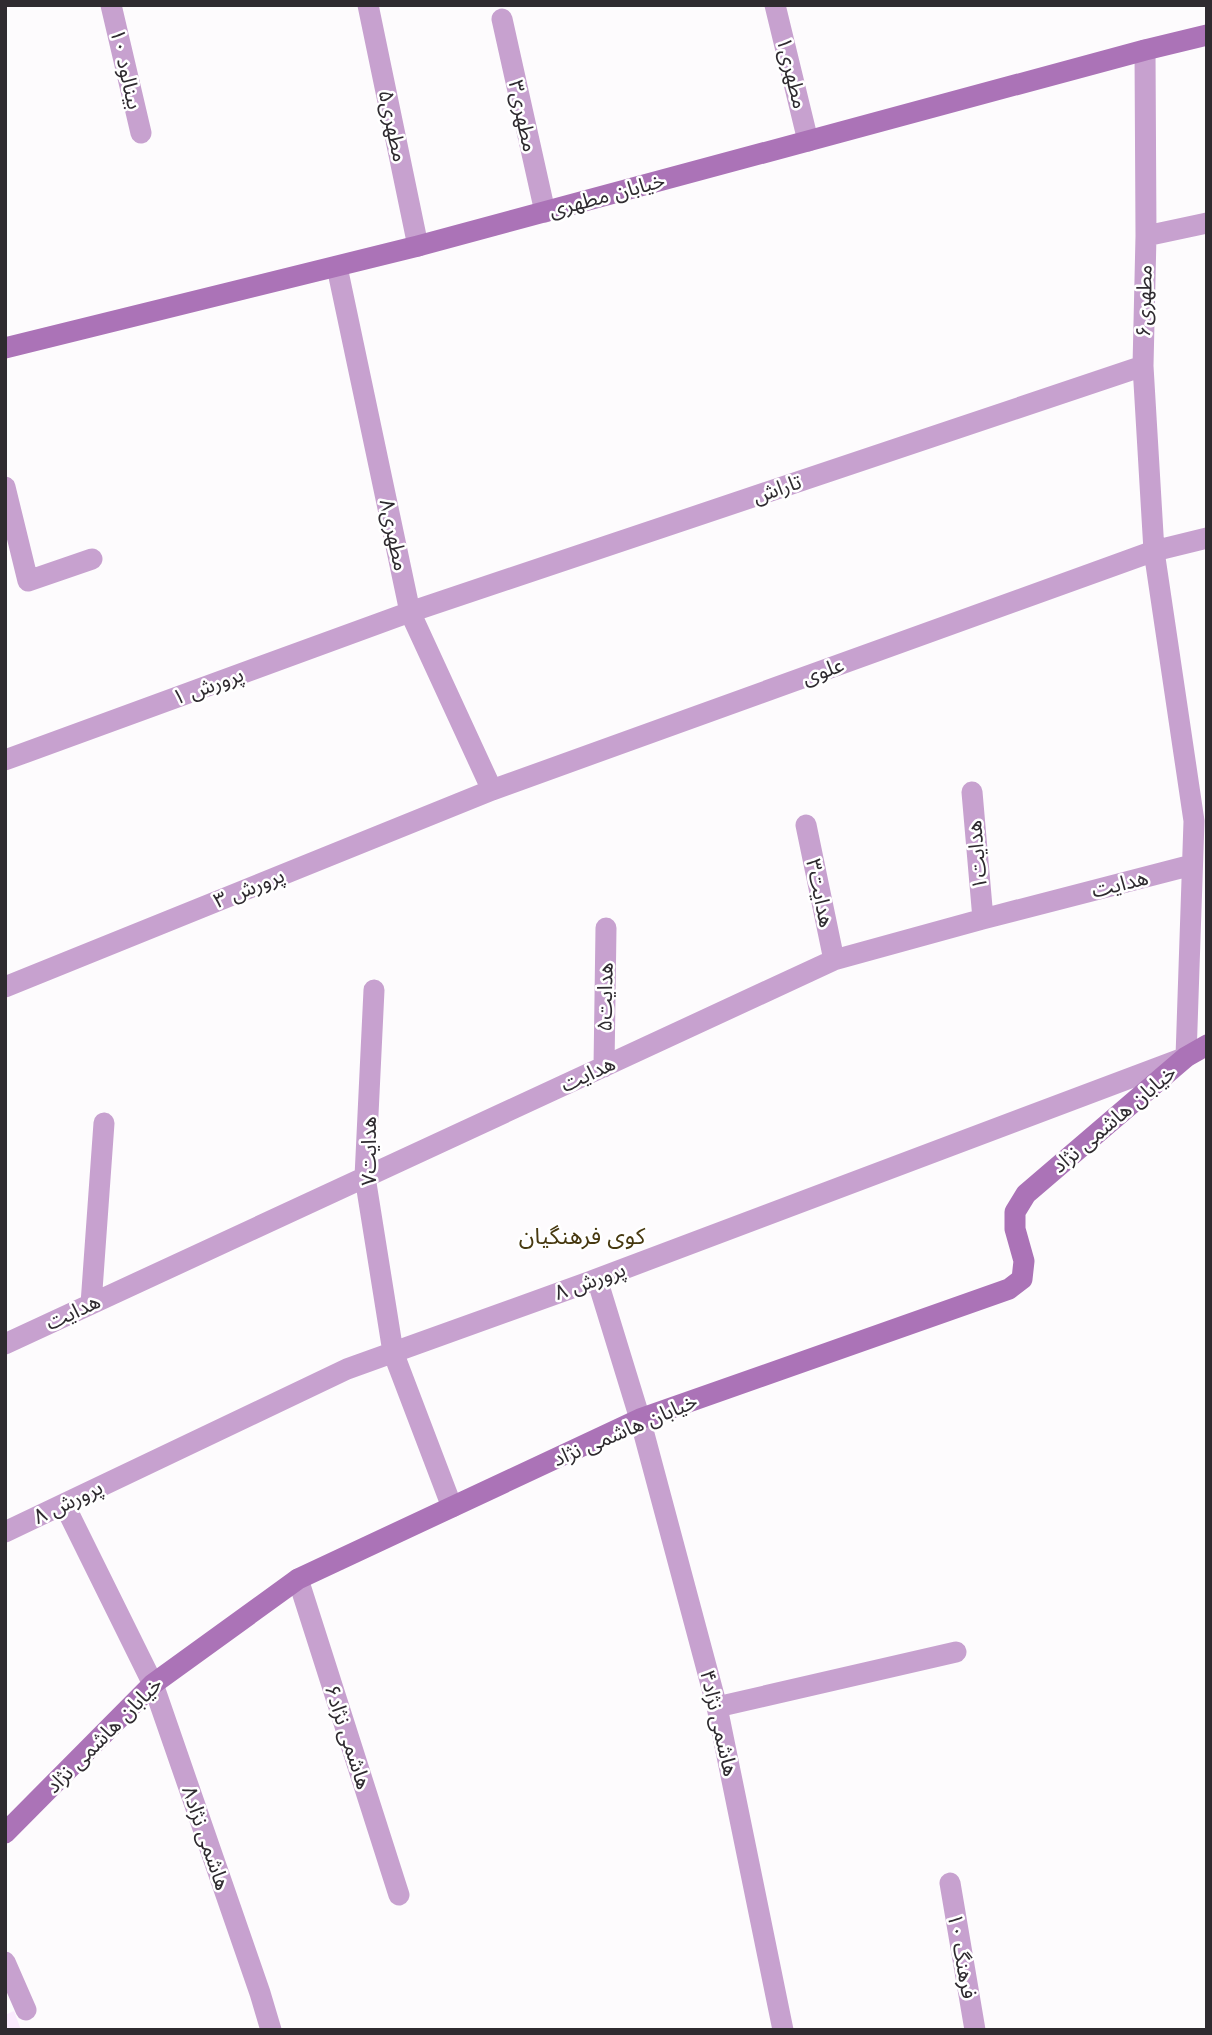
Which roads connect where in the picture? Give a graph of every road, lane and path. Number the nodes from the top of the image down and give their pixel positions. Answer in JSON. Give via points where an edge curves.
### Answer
{"nodes":[{"id":1,"x":111,"y":5,"type":"edge"},
{"id":2,"x":368,"y":5,"type":"edge"},
{"id":3,"x":775,"y":5,"type":"edge"},
{"id":4,"x":502,"y":19,"type":"dead end"},
{"id":5,"x":1207,"y":36,"type":"edge"},
{"id":6,"x":1145,"y":50,"type":"junction"},
{"id":7,"x":141,"y":133,"type":"dead end"},
{"id":8,"x":808,"y":141,"type":"junction"},
{"id":9,"x":545,"y":212,"type":"junction"},
{"id":10,"x":1207,"y":223,"type":"edge"},
{"id":11,"x":1146,"y":236,"type":"junction"},
{"id":12,"x":418,"y":246,"type":"junction"},
{"id":13,"x":337,"y":267,"type":"junction"},
{"id":14,"x":5,"y":348,"type":"edge"},
{"id":15,"x":1143,"y":366,"type":"junction"},
{"id":16,"x":5,"y":488,"type":"edge"},
{"id":17,"x":1207,"y":538,"type":"edge"},
{"id":18,"x":1154,"y":551,"type":"junction"},
{"id":19,"x":92,"y":559,"type":"dead end"},
{"id":20,"x":410,"y":612,"type":"junction"},
{"id":21,"x":5,"y":760,"type":"edge"},
{"id":22,"x":492,"y":790,"type":"junction"},
{"id":23,"x":972,"y":792,"type":"dead end"},
{"id":24,"x":1201,"y":820,"type":"edge"},
{"id":25,"x":806,"y":825,"type":"dead end"},
{"id":26,"x":1192,"y":865,"type":"junction"},
{"id":27,"x":983,"y":919,"type":"junction"},
{"id":28,"x":606,"y":928,"type":"dead end"},
{"id":29,"x":834,"y":960,"type":"junction"},
{"id":30,"x":5,"y":987,"type":"edge"},
{"id":31,"x":374,"y":990,"type":"dead end"},
{"id":32,"x":1207,"y":1045,"type":"edge"},
{"id":33,"x":1186,"y":1058,"type":"junction"},
{"id":34,"x":604,"y":1067,"type":"junction"},
{"id":35,"x":104,"y":1123,"type":"dead end"},
{"id":36,"x":365,"y":1177,"type":"junction"},
{"id":37,"x":597,"y":1279,"type":"junction"},
{"id":38,"x":91,"y":1304,"type":"junction"},
{"id":39,"x":5,"y":1344,"type":"edge"},
{"id":40,"x":393,"y":1352,"type":"junction"},
{"id":41,"x":640,"y":1419,"type":"junction"},
{"id":42,"x":65,"y":1504,"type":"junction"},
{"id":43,"x":452,"y":1507,"type":"junction"},
{"id":44,"x":5,"y":1532,"type":"edge"},
{"id":45,"x":298,"y":1579,"type":"junction"},
{"id":46,"x":956,"y":1652,"type":"dead end"},
{"id":47,"x":153,"y":1684,"type":"junction"},
{"id":48,"x":718,"y":1707,"type":"junction"},
{"id":49,"x":5,"y":1833,"type":"edge"},
{"id":50,"x":950,"y":1883,"type":"dead end"},
{"id":51,"x":399,"y":1895,"type":"dead end"},
{"id":52,"x":5,"y":1962,"type":"edge"},
{"id":53,"x":26,"y":2010,"type":"dead end"},
{"id":54,"x":271,"y":2030,"type":"edge"},
{"id":55,"x":783,"y":2030,"type":"edge"},
{"id":56,"x":975,"y":2030,"type":"edge"}],
"edges":[{"from":1,"to":7,"type":"street","name":"بینالود ۱۰"},
{"from":2,"to":12,"type":"street","name":"مطهری۵"},
{"from":3,"to":8,"type":"street","name":"مطهری۱"},
{"from":4,"to":9,"type":"street","name":"مطهری۳"},
{"from":5,"to":6,"type":"street","name":"خیابان مطهری"},
{"from":6,"to":8,"type":"street","name":"خیابان مطهری"},
{"from":6,"to":11,"type":"street","name":"مطهری۶"},
{"from":8,"to":9,"type":"street","name":"خیابان مطهری"},
{"from":9,"to":12,"type":"street","name":"خیابان مطهری"},
{"from":10,"to":11,"type":"street"},
{"from":11,"to":15,"type":"street","name":"مطهری۶"},
{"from":12,"to":13,"type":"street","name":"خیابان مطهری"},
{"from":13,"to":14,"type":"street","name":"خیابان مطهری"},
{"from":13,"to":20,"type":"street","name":"مطهری۸"},
{"from":15,"to":18,"type":"street","name":"مطهری۶"},
{"from":15,"to":20,"type":"street","name":"تاراش"},
{"from":16,"to":19,"type":"street","via":[[28,581]]},
{"from":17,"to":18,"type":"street","name":"علوی"},
{"from":18,"to":22,"type":"street","name":"علوی"},
{"from":18,"to":24,"type":"street","name":"مطهری۶"},
{"from":20,"to":21,"type":"street","name":"پرورش ۱"},
{"from":20,"to":22,"type":"street","name":"مطهری۸"},
{"from":22,"to":30,"type":"street","name":"پرورش ۳"},
{"from":23,"to":27,"type":"street","name":"هدایت۱"},
{"from":24,"to":26,"type":"street","name":"مطهری۶"},
{"from":25,"to":29,"type":"street","name":"هدایت۳"},
{"from":26,"to":27,"type":"street","name":"هدایت"},
{"from":26,"to":33,"type":"street","name":"مطهری۶"},
{"from":27,"to":29,"type":"street","name":"هدایت"},
{"from":28,"to":34,"type":"street","name":"هدایت۵"},
{"from":29,"to":34,"type":"street","name":"هدایت"},
{"from":31,"to":36,"type":"street","name":"هدایت۷"},
{"from":32,"to":33,"type":"street","name":"خیابان هاشمی نژاد"},
{"from":33,"to":37,"type":"street","name":"پرورش ۸"},
{"from":33,"to":41,"type":"street","name":"خیابان هاشمی نژاد","via":[[1026,1194],[1015,1212],[1024,1261],[1022,1279],[1009,1289]]},
{"from":34,"to":36,"type":"street","name":"هدایت"},
{"from":35,"to":38,"type":"street"},
{"from":36,"to":38,"type":"street","name":"هدایت"},
{"from":36,"to":40,"type":"street","name":"هدایت۷"},
{"from":37,"to":40,"type":"street","name":"پرورش ۸"},
{"from":37,"to":41,"type":"street","name":"هاشمی نژاد۴"},
{"from":38,"to":39,"type":"street","name":"هدایت"},
{"from":40,"to":42,"type":"street","name":"پرورش ۸","via":[[346,1369]]},
{"from":40,"to":43,"type":"street","name":"هدایت۷"},
{"from":41,"to":43,"type":"street","name":"خیابان هاشمی نژاد"},
{"from":41,"to":48,"type":"street","name":"هاشمی نژاد۴"},
{"from":42,"to":44,"type":"street","name":"پرورش ۸"},
{"from":42,"to":47,"type":"street","name":"هاشمی نژاد۸"},
{"from":43,"to":45,"type":"street","name":"خیابان هاشمی نژاد"},
{"from":45,"to":47,"type":"street","name":"خیابان هاشمی نژاد"},
{"from":45,"to":51,"type":"street","name":"هاشمی نژاد۶"},
{"from":46,"to":48,"type":"street"},
{"from":47,"to":49,"type":"street","name":"خیابان هاشمی نژاد"},
{"from":47,"to":54,"type":"street","name":"هاشمی نژاد۸"},
{"from":48,"to":55,"type":"street","name":"هاشمی نژاد۴"},
{"from":50,"to":56,"type":"street","name":"فرهنگ ۱۰"},
{"from":52,"to":53,"type":"street"}]}
